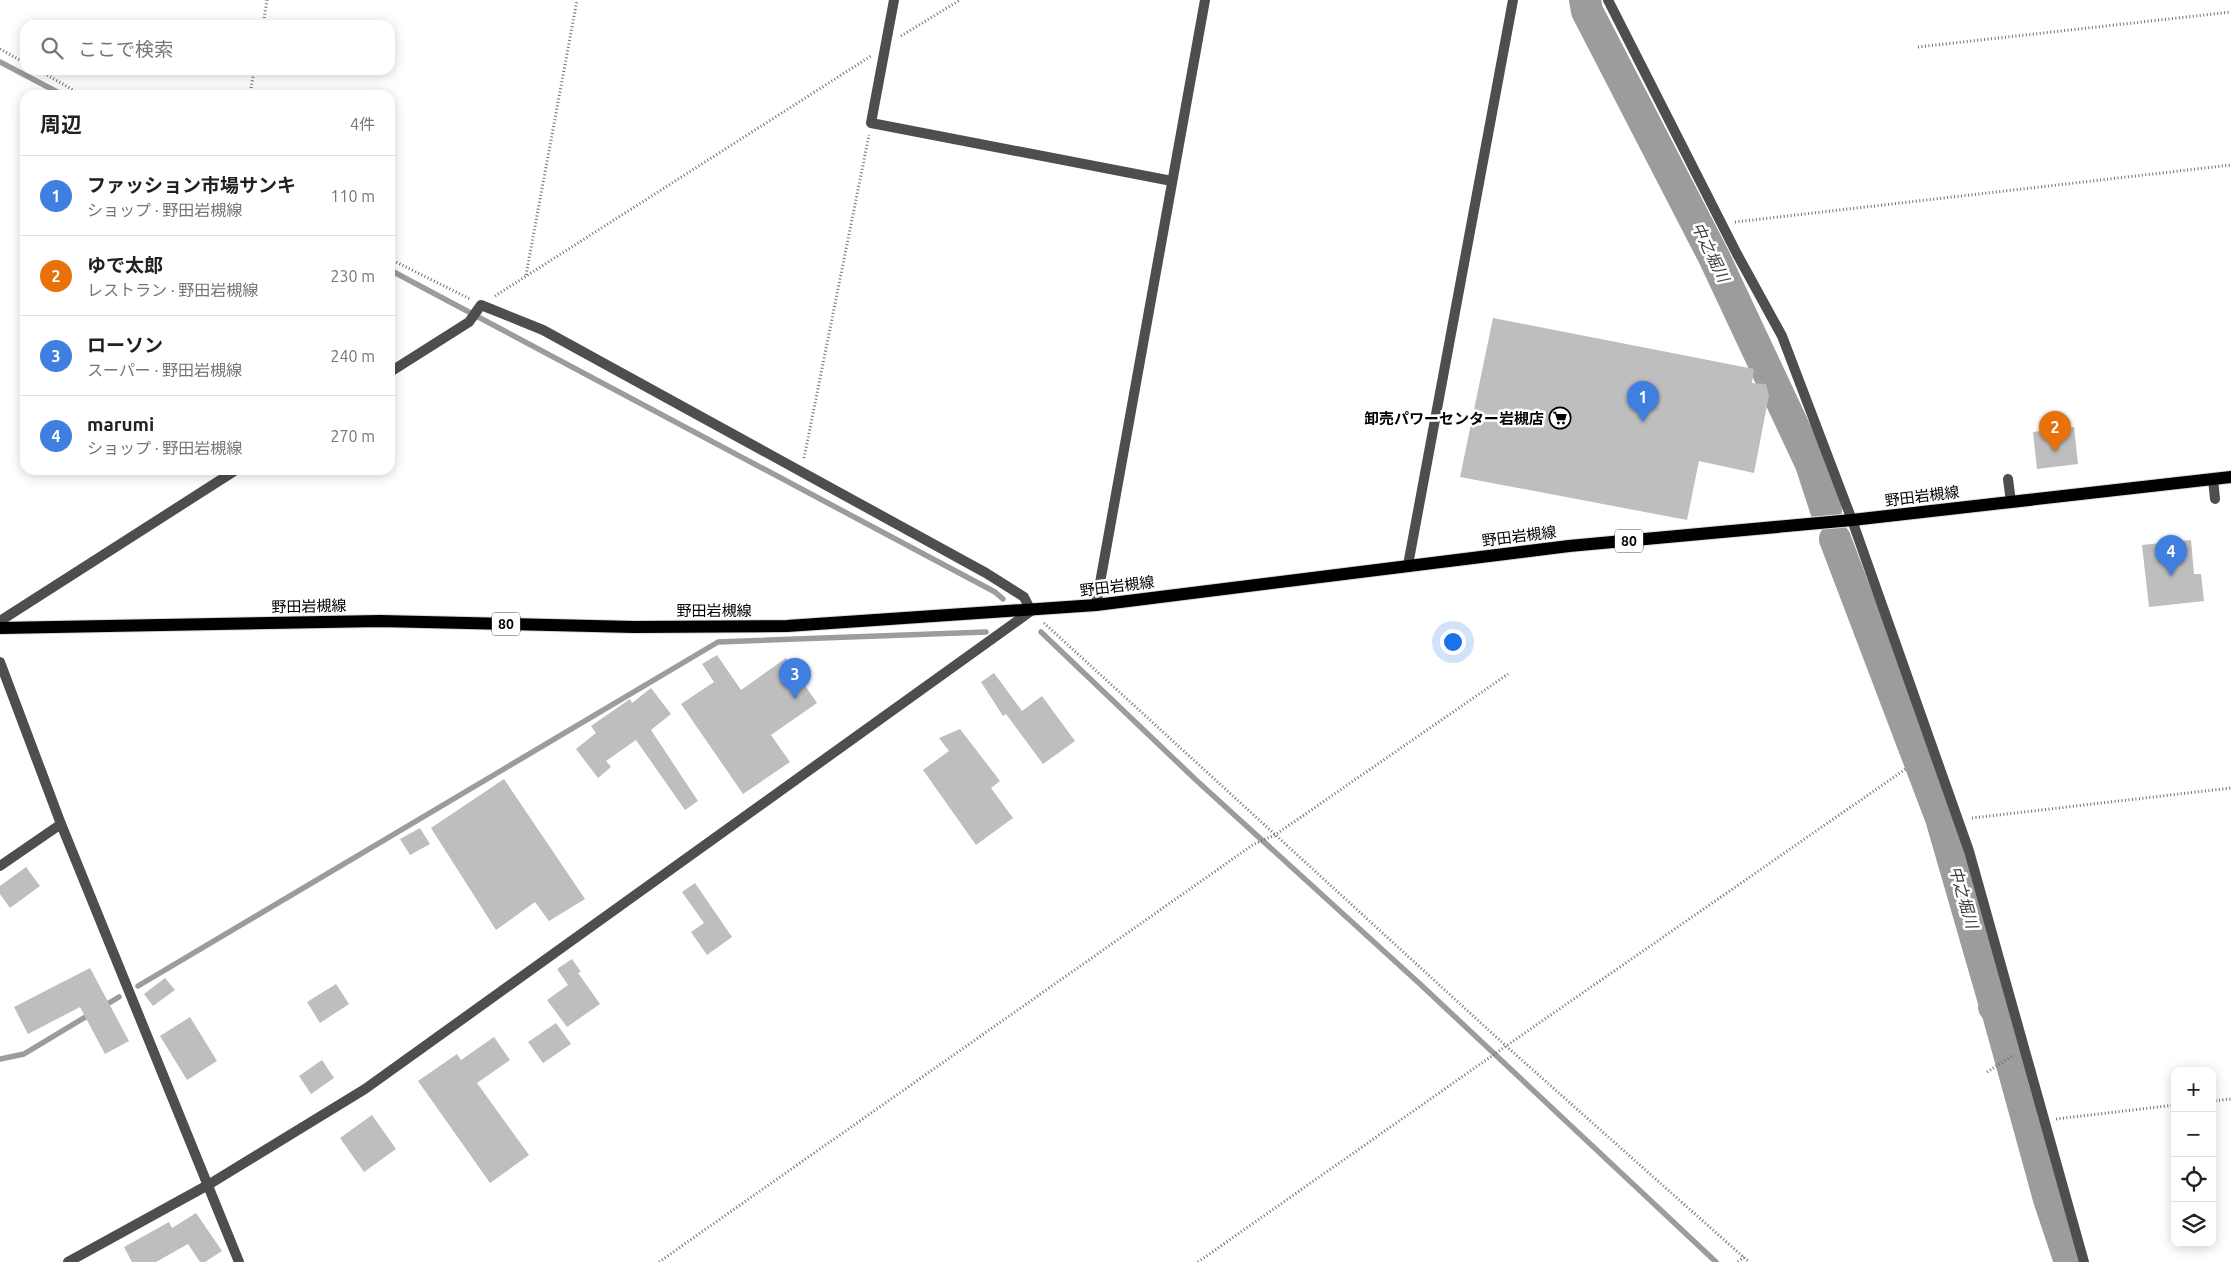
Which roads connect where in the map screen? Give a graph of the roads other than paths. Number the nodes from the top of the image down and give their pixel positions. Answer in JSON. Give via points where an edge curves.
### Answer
{"nodes":[{"id":1,"x":894,"y":0,"type":"edge"},
{"id":2,"x":1204,"y":0,"type":"edge"},
{"id":3,"x":1512,"y":0,"type":"edge"},
{"id":4,"x":1608,"y":0,"type":"edge"},
{"id":5,"x":1172,"y":181,"type":"junction"},
{"id":6,"x":395,"y":369,"type":"edge"},
{"id":7,"x":228,"y":475,"type":"edge"},
{"id":8,"x":2231,"y":477,"type":"edge"},
{"id":9,"x":2008,"y":479,"type":"dead end"},
{"id":10,"x":2213,"y":479,"type":"junction"},
{"id":11,"x":2215,"y":499,"type":"dead end"},
{"id":12,"x":2011,"y":502,"type":"junction"},
{"id":13,"x":1852,"y":520,"type":"junction"},
{"id":14,"x":1408,"y":565,"type":"junction"},
{"id":15,"x":1096,"y":606,"type":"junction"},
{"id":16,"x":1029,"y":611,"type":"junction"},
{"id":17,"x":0,"y":620,"type":"edge"},
{"id":18,"x":0,"y":628,"type":"edge"},
{"id":19,"x":0,"y":662,"type":"edge"},
{"id":20,"x":62,"y":824,"type":"junction"},
{"id":21,"x":0,"y":866,"type":"edge"},
{"id":22,"x":208,"y":1185,"type":"junction"},
{"id":23,"x":68,"y":1262,"type":"edge"},
{"id":24,"x":238,"y":1262,"type":"edge"},
{"id":25,"x":2084,"y":1262,"type":"edge"}],
"edges":[{"from":1,"to":5,"type":"street","via":[[871,123]]},
{"from":2,"to":5,"type":"street"},
{"from":3,"to":14,"type":"street"},
{"from":4,"to":13,"type":"street","via":[[1782,336]]},
{"from":5,"to":15,"type":"street"},
{"from":6,"to":16,"type":"street","via":[[469,322],[481,305],[543,330],[802,470],[986,573],[1024,597]]},
{"from":7,"to":17,"type":"street"},
{"from":8,"to":10,"type":"main road","name":"野田岩槻線","number":"80"},
{"from":9,"to":12,"type":"street"},
{"from":10,"to":11,"type":"street"},
{"from":10,"to":12,"type":"main road","name":"野田岩槻線","number":"80"},
{"from":12,"to":13,"type":"main road","name":"野田岩槻線","number":"80"},
{"from":13,"to":14,"type":"main road","name":"野田岩槻線","number":"80","via":[[1568,546]]},
{"from":13,"to":25,"type":"street","via":[[1959,820]]},
{"from":14,"to":15,"type":"main road","name":"野田岩槻線","number":"80"},
{"from":15,"to":16,"type":"main road","name":"野田岩槻線","number":"80"},
{"from":16,"to":18,"type":"main road","name":"野田岩槻線","number":"80","via":[[787,626],[634,627],[380,621]]},
{"from":16,"to":22,"type":"street","via":[[365,1089]]},
{"from":19,"to":20,"type":"street"},
{"from":20,"to":21,"type":"street"},
{"from":20,"to":22,"type":"street"},
{"from":22,"to":23,"type":"street"},
{"from":22,"to":24,"type":"street"}]}
